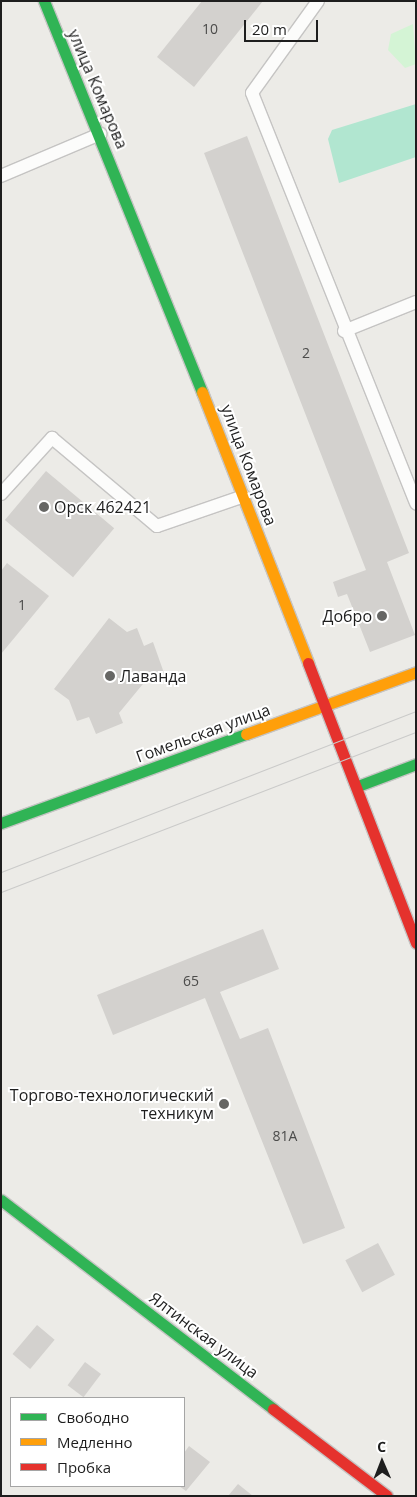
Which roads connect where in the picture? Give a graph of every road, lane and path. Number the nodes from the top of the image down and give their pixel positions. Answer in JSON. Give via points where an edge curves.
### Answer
{"nodes":[{"id":1,"x":44,"y":1,"type":"edge"},
{"id":2,"x":318,"y":1,"type":"edge"},
{"id":3,"x":100,"y":134,"type":"junction"},
{"id":4,"x":1,"y":176,"type":"edge"},
{"id":5,"x":416,"y":302,"type":"edge"},
{"id":6,"x":344,"y":331,"type":"junction"},
{"id":7,"x":1,"y":494,"type":"edge"},
{"id":8,"x":244,"y":496,"type":"junction"},
{"id":9,"x":416,"y":503,"type":"edge"},
{"id":10,"x":416,"y":672,"type":"edge"},
{"id":11,"x":324,"y":707,"type":"junction"},
{"id":12,"x":416,"y":764,"type":"edge"},
{"id":13,"x":358,"y":786,"type":"junction"},
{"id":14,"x":1,"y":823,"type":"edge"},
{"id":15,"x":416,"y":944,"type":"edge"},
{"id":16,"x":1,"y":1200,"type":"edge"},
{"id":17,"x":387,"y":1496,"type":"edge"}],
"edges":[{"from":1,"to":3,"type":"main road","name":"улица Комарова"},
{"from":2,"to":6,"type":"lane","via":[[252,93]]},
{"from":3,"to":4,"type":"lane"},
{"from":3,"to":8,"type":"main road","name":"улица Комарова"},
{"from":5,"to":6,"type":"lane"},
{"from":6,"to":9,"type":"lane"},
{"from":7,"to":8,"type":"lane","via":[[52,438],[157,526]]},
{"from":8,"to":11,"type":"main road","name":"улица Комарова"},
{"from":10,"to":11,"type":"main road","name":"Гомельская улица"},
{"from":11,"to":13,"type":"main road","name":"улица Комарова"},
{"from":11,"to":14,"type":"main road","name":"Гомельская улица"},
{"from":12,"to":13,"type":"main road"},
{"from":13,"to":15,"type":"main road","name":"улица Комарова"},
{"from":16,"to":17,"type":"main road","name":"Ялтинская улица"}]}
